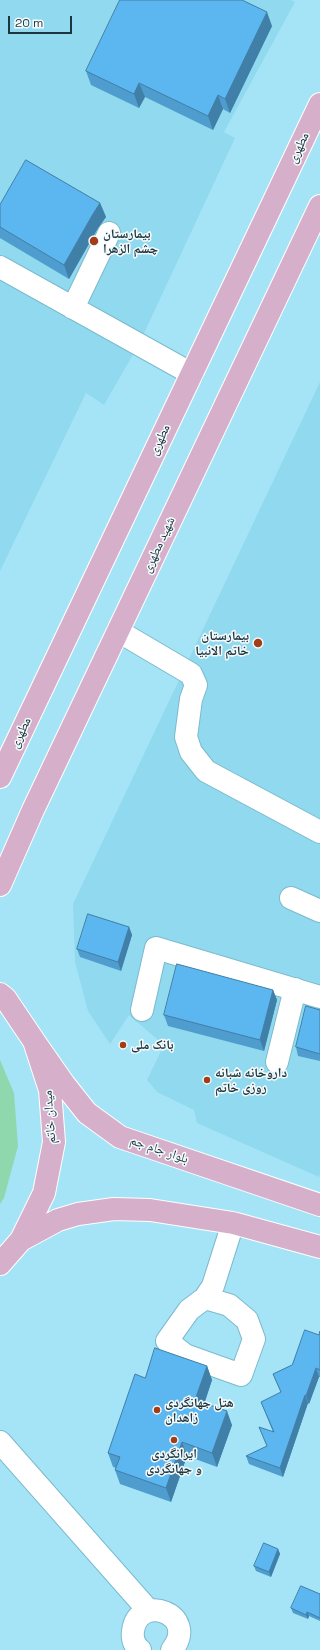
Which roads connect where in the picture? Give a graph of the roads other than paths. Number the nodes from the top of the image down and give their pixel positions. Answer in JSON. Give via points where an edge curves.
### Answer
{"nodes":[{"id":1,"x":320,"y":104,"type":"edge"},
{"id":2,"x":320,"y":206,"type":"edge"},
{"id":3,"x":109,"y":233,"type":"dead end"},
{"id":4,"x":0,"y":267,"type":"edge"},
{"id":5,"x":73,"y":308,"type":"junction"},
{"id":6,"x":192,"y":374,"type":"junction"},
{"id":7,"x":118,"y":631,"type":"junction"},
{"id":8,"x":0,"y":777,"type":"edge"},
{"id":9,"x":320,"y":832,"type":"edge"},
{"id":10,"x":0,"y":885,"type":"edge"},
{"id":11,"x":291,"y":898,"type":"dead end"},
{"id":12,"x":320,"y":911,"type":"edge"},
{"id":13,"x":295,"y":989,"type":"junction"},
{"id":14,"x":2,"y":992,"type":"edge"},
{"id":15,"x":320,"y":997,"type":"edge"},
{"id":16,"x":142,"y":1010,"type":"dead end"},
{"id":17,"x":34,"y":1041,"type":"junction"},
{"id":18,"x":277,"y":1062,"type":"dead end"},
{"id":19,"x":320,"y":1205,"type":"edge"},
{"id":20,"x":233,"y":1223,"type":"junction"},
{"id":21,"x":21,"y":1240,"type":"junction"},
{"id":22,"x":320,"y":1247,"type":"edge"},
{"id":23,"x":0,"y":1264,"type":"edge"},
{"id":24,"x":206,"y":1298,"type":"dead end"},
{"id":25,"x":0,"y":1442,"type":"edge"},
{"id":26,"x":149,"y":1611,"type":"junction"},
{"id":27,"x":140,"y":1650,"type":"edge"},
{"id":28,"x":172,"y":1650,"type":"edge"}],
"edges":[{"from":1,"to":6,"type":"main road","name":"مطهری"},
{"from":2,"to":7,"type":"main road","name":"شهید مطهری"},
{"from":3,"to":5,"type":"lane"},
{"from":4,"to":5,"type":"lane"},
{"from":5,"to":6,"type":"lane"},
{"from":6,"to":8,"type":"main road","name":"مطهری"},
{"from":7,"to":9,"type":"lane","via":[[191,674],[196,685],[191,699],[186,737],[191,752],[206,771]]},
{"from":7,"to":10,"type":"main road","name":"شهید مطهری"},
{"from":11,"to":12,"type":"lane"},
{"from":13,"to":15,"type":"lane"},
{"from":13,"to":16,"type":"lane","via":[[156,948]]},
{"from":13,"to":18,"type":"lane"},
{"from":14,"to":17,"type":"main road","name":"میدان خاتم"},
{"from":17,"to":19,"type":"main road","name":"بلوار جام جم","via":[[87,1113],[120,1137]]},
{"from":17,"to":21,"type":"main road","name":"میدان خاتم","via":[[50,1090],[54,1142],[44,1193]]},
{"from":20,"to":21,"type":"main road","via":[[150,1210],[114,1209],[78,1214],[58,1220]]},
{"from":20,"to":22,"type":"main road"},
{"from":20,"to":24,"type":"lane","via":[[213,1286]]},
{"from":21,"to":23,"type":"main road","name":"میدان خاتم"},
{"from":25,"to":26,"type":"lane"},
{"from":26,"to":27,"type":"lane","via":[[137,1619],[133,1626],[134,1641]]},
{"from":26,"to":28,"type":"lane","via":[[164,1611],[176,1621],[179,1637]]}]}
